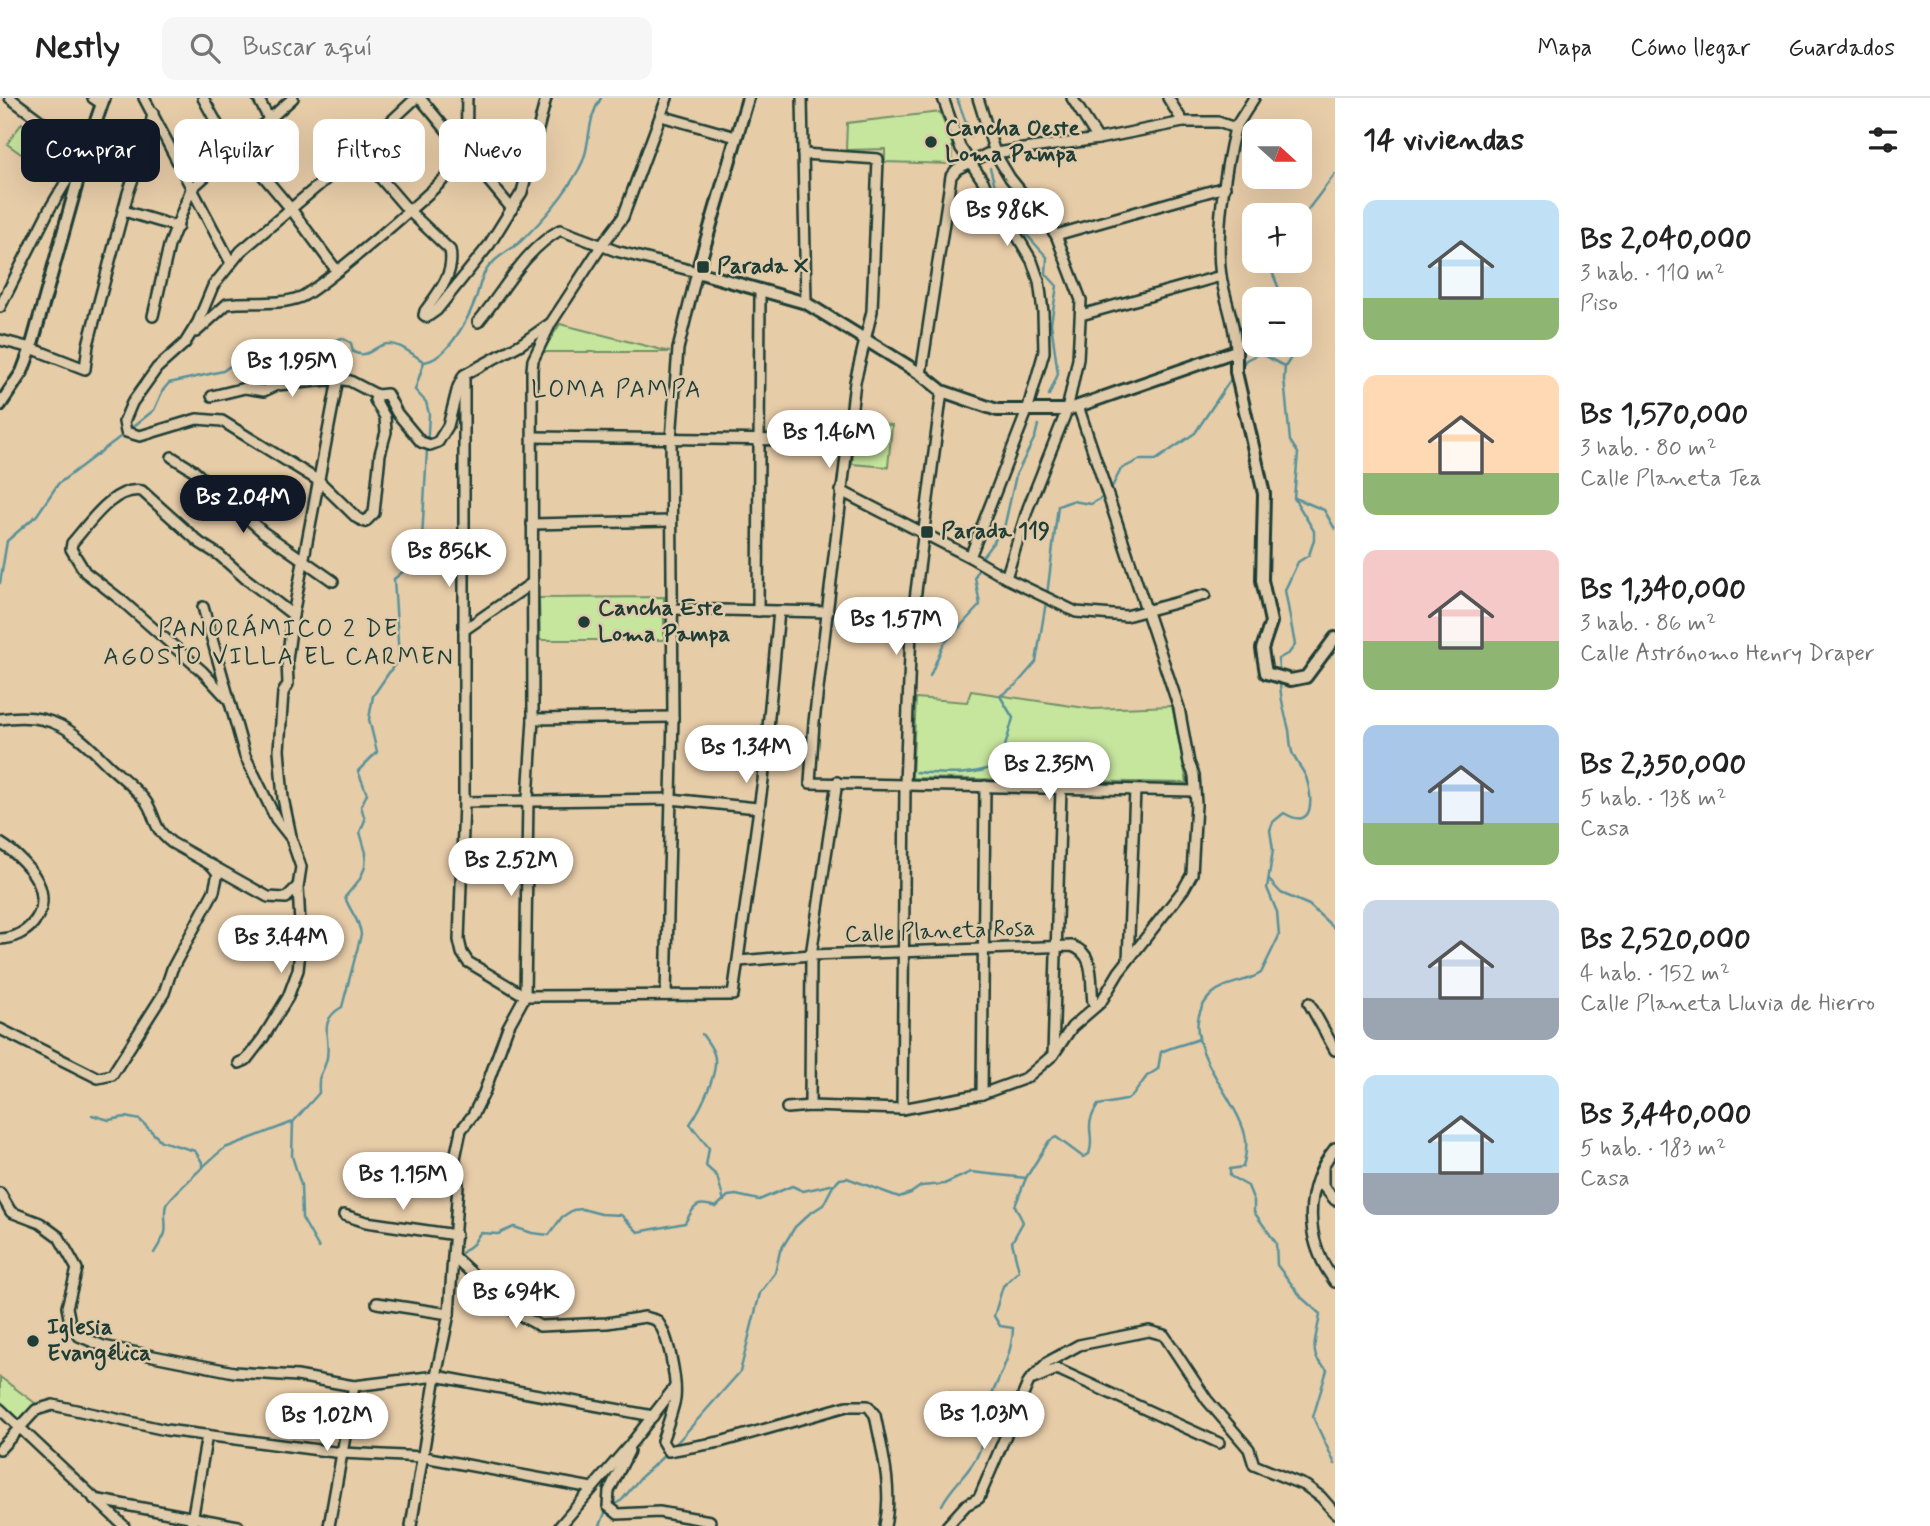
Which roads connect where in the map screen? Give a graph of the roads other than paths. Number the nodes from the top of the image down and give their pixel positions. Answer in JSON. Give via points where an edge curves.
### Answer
{"nodes":[{"id":1,"x":10,"y":98,"type":"edge"},
{"id":2,"x":144,"y":98,"type":"edge"},
{"id":3,"x":203,"y":98,"type":"edge"},
{"id":4,"x":258,"y":98,"type":"edge"},
{"id":5,"x":293,"y":98,"type":"edge"},
{"id":6,"x":418,"y":98,"type":"edge"},
{"id":7,"x":467,"y":98,"type":"edge"},
{"id":8,"x":546,"y":98,"type":"edge"},
{"id":9,"x":667,"y":98,"type":"edge"},
{"id":10,"x":748,"y":98,"type":"edge"},
{"id":11,"x":802,"y":98,"type":"edge"},
{"id":12,"x":943,"y":98,"type":"edge"},
{"id":13,"x":978,"y":98,"type":"edge"},
{"id":14,"x":1072,"y":98,"type":"edge"},
{"id":15,"x":1168,"y":98,"type":"edge"},
{"id":16,"x":1254,"y":98,"type":"edge"},
{"id":17,"x":99,"y":100,"type":"edge"},
{"id":18,"x":153,"y":113,"type":"junction"},
{"id":19,"x":661,"y":116,"type":"junction"},
{"id":20,"x":38,"y":119,"type":"edge"},
{"id":21,"x":95,"y":119,"type":"edge"},
{"id":22,"x":216,"y":119,"type":"edge"},
{"id":23,"x":269,"y":119,"type":"joint"},
{"id":24,"x":395,"y":119,"type":"edge"},
{"id":25,"x":467,"y":119,"type":"edge"},
{"id":26,"x":439,"y":121,"type":"edge"},
{"id":27,"x":1184,"y":121,"type":"junction"},
{"id":28,"x":1235,"y":128,"type":"junction"},
{"id":29,"x":736,"y":137,"type":"junction"},
{"id":30,"x":1098,"y":139,"type":"junction"},
{"id":31,"x":995,"y":153,"type":"junction"},
{"id":32,"x":803,"y":154,"type":"junction"},
{"id":33,"x":970,"y":162,"type":"junction"},
{"id":34,"x":439,"y":181,"type":"edge"},
{"id":35,"x":66,"y":182,"type":"edge"},
{"id":36,"x":78,"y":182,"type":"edge"},
{"id":37,"x":198,"y":182,"type":"edge"},
{"id":38,"x":266,"y":182,"type":"edge"},
{"id":39,"x":323,"y":182,"type":"edge"},
{"id":40,"x":384,"y":182,"type":"edge"},
{"id":41,"x":490,"y":182,"type":"edge"},
{"id":42,"x":1225,"y":187,"type":"junction"},
{"id":43,"x":191,"y":188,"type":"junction"},
{"id":44,"x":291,"y":209,"type":"junction"},
{"id":45,"x":512,"y":209,"type":"junction"},
{"id":46,"x":408,"y":210,"type":"junction"},
{"id":47,"x":124,"y":211,"type":"junction"},
{"id":48,"x":178,"y":227,"type":"junction"},
{"id":49,"x":1056,"y":234,"type":"junction"},
{"id":50,"x":602,"y":244,"type":"junction"},
{"id":51,"x":231,"y":263,"type":"junction"},
{"id":52,"x":337,"y":271,"type":"junction"},
{"id":53,"x":697,"y":272,"type":"junction"},
{"id":54,"x":1221,"y":276,"type":"junction"},
{"id":55,"x":760,"y":291,"type":"junction"},
{"id":56,"x":806,"y":303,"type":"junction"},
{"id":57,"x":0,"y":307,"type":"edge"},
{"id":58,"x":1082,"y":315,"type":"junction"},
{"id":59,"x":153,"y":316,"type":"dead end"},
{"id":60,"x":478,"y":321,"type":"dead end"},
{"id":61,"x":551,"y":323,"type":"junction"},
{"id":62,"x":864,"y":338,"type":"junction"},
{"id":63,"x":0,"y":340,"type":"edge"},
{"id":64,"x":185,"y":343,"type":"junction"},
{"id":65,"x":31,"y":348,"type":"junction"},
{"id":66,"x":1236,"y":351,"type":"junction"},
{"id":67,"x":921,"y":374,"type":"junction"},
{"id":68,"x":464,"y":375,"type":"junction"},
{"id":69,"x":338,"y":379,"type":"junction"},
{"id":70,"x":942,"y":391,"type":"junction"},
{"id":71,"x":377,"y":395,"type":"junction"},
{"id":72,"x":212,"y":396,"type":"dead end"},
{"id":73,"x":0,"y":405,"type":"edge"},
{"id":74,"x":1073,"y":408,"type":"junction"},
{"id":75,"x":1027,"y":411,"type":"junction"},
{"id":76,"x":533,"y":437,"type":"junction"},
{"id":77,"x":671,"y":439,"type":"junction"},
{"id":78,"x":759,"y":440,"type":"junction"},
{"id":79,"x":795,"y":440,"type":"dead end"},
{"id":80,"x":172,"y":457,"type":"dead end"},
{"id":81,"x":319,"y":481,"type":"junction"},
{"id":82,"x":841,"y":491,"type":"junction"},
{"id":83,"x":671,"y":521,"type":"junction"},
{"id":84,"x":532,"y":524,"type":"junction"},
{"id":85,"x":923,"y":533,"type":"junction"},
{"id":86,"x":970,"y":556,"type":"junction"},
{"id":87,"x":303,"y":560,"type":"junction"},
{"id":88,"x":1006,"y":578,"type":"junction"},
{"id":89,"x":333,"y":581,"type":"dead end"},
{"id":90,"x":532,"y":583,"type":"junction"},
{"id":91,"x":1205,"y":595,"type":"dead end"},
{"id":92,"x":203,"y":607,"type":"dead end"},
{"id":93,"x":671,"y":609,"type":"junction"},
{"id":94,"x":758,"y":611,"type":"junction"},
{"id":95,"x":779,"y":611,"type":"junction"},
{"id":96,"x":1146,"y":611,"type":"junction"},
{"id":97,"x":828,"y":612,"type":"junction"},
{"id":98,"x":293,"y":615,"type":"junction"},
{"id":99,"x":464,"y":630,"type":"junction"},
{"id":100,"x":1335,"y":638,"type":"edge"},
{"id":101,"x":227,"y":698,"type":"junction"},
{"id":102,"x":673,"y":717,"type":"junction"},
{"id":103,"x":0,"y":719,"type":"edge"},
{"id":104,"x":533,"y":719,"type":"junction"},
{"id":105,"x":837,"y":782,"type":"junction"},
{"id":106,"x":905,"y":784,"type":"junction"},
{"id":107,"x":985,"y":786,"type":"junction"},
{"id":108,"x":1061,"y":788,"type":"junction"},
{"id":109,"x":1135,"y":790,"type":"junction"},
{"id":110,"x":1194,"y":791,"type":"junction"},
{"id":111,"x":528,"y":799,"type":"junction"},
{"id":112,"x":671,"y":799,"type":"junction"},
{"id":113,"x":464,"y":802,"type":"junction"},
{"id":114,"x":757,"y":808,"type":"junction"},
{"id":115,"x":291,"y":838,"type":"junction"},
{"id":116,"x":0,"y":843,"type":"edge"},
{"id":117,"x":212,"y":866,"type":"junction"},
{"id":118,"x":298,"y":887,"type":"junction"},
{"id":119,"x":0,"y":939,"type":"edge"},
{"id":120,"x":1056,"y":947,"type":"junction"},
{"id":121,"x":983,"y":950,"type":"junction"},
{"id":122,"x":903,"y":953,"type":"junction"},
{"id":123,"x":811,"y":955,"type":"junction"},
{"id":124,"x":1128,"y":960,"type":"junction"},
{"id":125,"x":738,"y":961,"type":"junction"},
{"id":126,"x":666,"y":995,"type":"junction"},
{"id":127,"x":525,"y":996,"type":"junction"},
{"id":128,"x":1309,"y":1003,"type":"dead end"},
{"id":129,"x":1097,"y":1005,"type":"junction"},
{"id":130,"x":0,"y":1029,"type":"edge"},
{"id":131,"x":1335,"y":1050,"type":"edge"},
{"id":132,"x":1053,"y":1055,"type":"junction"},
{"id":133,"x":239,"y":1063,"type":"dead end"},
{"id":134,"x":982,"y":1094,"type":"junction"},
{"id":135,"x":810,"y":1106,"type":"junction"},
{"id":136,"x":787,"y":1108,"type":"dead end"},
{"id":137,"x":902,"y":1109,"type":"junction"},
{"id":138,"x":1335,"y":1148,"type":"edge"},
{"id":139,"x":1323,"y":1165,"type":"junction"},
{"id":140,"x":0,"y":1193,"type":"edge"},
{"id":141,"x":1335,"y":1200,"type":"edge"},
{"id":142,"x":344,"y":1215,"type":"dead end"},
{"id":143,"x":456,"y":1235,"type":"junction"},
{"id":144,"x":455,"y":1258,"type":"junction"},
{"id":145,"x":1335,"y":1282,"type":"edge"},
{"id":146,"x":377,"y":1303,"type":"dead end"},
{"id":147,"x":449,"y":1314,"type":"junction"},
{"id":148,"x":436,"y":1376,"type":"junction"},
{"id":149,"x":1028,"y":1381,"type":"junction"},
{"id":150,"x":354,"y":1385,"type":"junction"},
{"id":151,"x":675,"y":1387,"type":"junction"},
{"id":152,"x":0,"y":1409,"type":"edge"},
{"id":153,"x":653,"y":1416,"type":"junction"},
{"id":154,"x":20,"y":1427,"type":"junction"},
{"id":155,"x":207,"y":1435,"type":"junction"},
{"id":156,"x":634,"y":1440,"type":"junction"},
{"id":157,"x":1219,"y":1443,"type":"dead end"},
{"id":158,"x":0,"y":1449,"type":"edge"},
{"id":159,"x":342,"y":1453,"type":"junction"},
{"id":160,"x":424,"y":1457,"type":"junction"},
{"id":161,"x":592,"y":1488,"type":"junction"},
{"id":162,"x":93,"y":1498,"type":"junction"},
{"id":163,"x":1335,"y":1513,"type":"edge"},
{"id":164,"x":710,"y":1521,"type":"dead end"},
{"id":165,"x":192,"y":1522,"type":"edge"},
{"id":166,"x":124,"y":1526,"type":"edge"},
{"id":167,"x":238,"y":1526,"type":"edge"},
{"id":168,"x":329,"y":1526,"type":"edge"},
{"id":169,"x":411,"y":1526,"type":"edge"},
{"id":170,"x":560,"y":1526,"type":"edge"},
{"id":171,"x":885,"y":1526,"type":"edge"},
{"id":172,"x":947,"y":1526,"type":"edge"}],
"edges":[{"from":1,"to":20,"type":"street"},
{"from":2,"to":18,"type":"street"},
{"from":3,"to":22,"type":"street"},
{"from":4,"to":23,"type":"street"},
{"from":5,"to":23,"type":"street"},
{"from":6,"to":24,"type":"street"},
{"from":6,"to":26,"type":"street"},
{"from":7,"to":25,"type":"street"},
{"from":8,"to":45,"type":"street","via":[[529,173]]},
{"from":9,"to":19,"type":"street"},
{"from":10,"to":29,"type":"street"},
{"from":11,"to":32,"type":"street"},
{"from":12,"to":33,"type":"street"},
{"from":13,"to":31,"type":"street"},
{"from":14,"to":30,"type":"street"},
{"from":15,"to":27,"type":"street"},
{"from":16,"to":28,"type":"street"},
{"from":17,"to":21,"type":"street"},
{"from":18,"to":43,"type":"street"},
{"from":18,"to":47,"type":"street"},
{"from":19,"to":29,"type":"street"},
{"from":19,"to":50,"type":"street","via":[[624,217]]},
{"from":27,"to":28,"type":"street","via":[[1219,122]]},
{"from":27,"to":30,"type":"street"},
{"from":28,"to":42,"type":"street"},
{"from":29,"to":53,"type":"street"},
{"from":30,"to":31,"type":"street"},
{"from":31,"to":33,"type":"street"},
{"from":31,"to":49,"type":"street"},
{"from":32,"to":56,"type":"street"},
{"from":32,"to":62,"type":"street","via":[[878,159],[873,311]]},
{"from":33,"to":67,"type":"street","via":[[951,176]]},
{"from":33,"to":75,"type":"street","via":[[994,209],[1032,261],[1039,281],[1044,352]]},
{"from":34,"to":46,"type":"street"},
{"from":35,"to":57,"type":"street"},
{"from":36,"to":65,"type":"street"},
{"from":37,"to":43,"type":"street"},
{"from":38,"to":44,"type":"street"},
{"from":39,"to":44,"type":"street"},
{"from":40,"to":46,"type":"street"},
{"from":41,"to":45,"type":"street"},
{"from":42,"to":49,"type":"street"},
{"from":42,"to":54,"type":"street"},
{"from":43,"to":48,"type":"street"},
{"from":43,"to":51,"type":"street"},
{"from":44,"to":51,"type":"street"},
{"from":44,"to":52,"type":"street"},
{"from":45,"to":46,"type":"street","via":[[489,245],[427,317],[425,312],[443,286],[452,259],[450,250]]},
{"from":46,"to":52,"type":"street"},
{"from":47,"to":48,"type":"street"},
{"from":47,"to":65,"type":"street","via":[[85,369]]},
{"from":48,"to":59,"type":"street","via":[[169,246]]},
{"from":49,"to":58,"type":"street","via":[[1074,278]]},
{"from":50,"to":53,"type":"street"},
{"from":50,"to":60,"type":"street","via":[[560,229],[548,236],[513,272]]},
{"from":50,"to":61,"type":"street"},
{"from":51,"to":64,"type":"street","via":[[213,286]]},
{"from":52,"to":64,"type":"street","via":[[298,298],[227,304]]},
{"from":53,"to":55,"type":"street"},
{"from":53,"to":77,"type":"street","via":[[678,349]]},
{"from":54,"to":58,"type":"street"},
{"from":54,"to":66,"type":"street"},
{"from":55,"to":56,"type":"street"},
{"from":55,"to":78,"type":"street"},
{"from":56,"to":62,"type":"street"},
{"from":58,"to":74,"type":"street"},
{"from":61,"to":68,"type":"street"},
{"from":61,"to":76,"type":"street","via":[[533,360]]},
{"from":62,"to":67,"type":"street"},
{"from":62,"to":82,"type":"street"},
{"from":63,"to":65,"type":"street"},
{"from":64,"to":81,"type":"street","via":[[156,368],[132,403],[124,422],[126,432],[139,436],[175,424],[216,419]]},
{"from":65,"to":73,"type":"street","via":[[22,372]]},
{"from":66,"to":74,"type":"street"},
{"from":66,"to":100,"type":"street","via":[[1236,372],[1264,494],[1262,580],[1271,622],[1262,649],[1266,673],[1291,680],[1306,677]]},
{"from":67,"to":70,"type":"street"},
{"from":68,"to":71,"type":"street","via":[[448,426],[438,442],[430,445],[421,442],[387,394]]},
{"from":68,"to":99,"type":"street"},
{"from":69,"to":71,"type":"street"},
{"from":69,"to":72,"type":"street"},
{"from":69,"to":81,"type":"street"},
{"from":70,"to":75,"type":"street","via":[[997,410]]},
{"from":70,"to":85,"type":"street"},
{"from":71,"to":81,"type":"street","via":[[386,432],[371,518],[365,522],[357,518]]},
{"from":74,"to":75,"type":"street"},
{"from":74,"to":88,"type":"street","via":[[1028,508]]},
{"from":74,"to":96,"type":"street"},
{"from":75,"to":86,"type":"street"},
{"from":76,"to":77,"type":"street"},
{"from":76,"to":84,"type":"street"},
{"from":77,"to":78,"type":"street"},
{"from":77,"to":83,"type":"street"},
{"from":78,"to":79,"type":"street"},
{"from":78,"to":94,"type":"street"},
{"from":80,"to":87,"type":"street"},
{"from":81,"to":87,"type":"street"},
{"from":82,"to":85,"type":"street"},
{"from":82,"to":97,"type":"street"},
{"from":83,"to":84,"type":"street"},
{"from":83,"to":93,"type":"street"},
{"from":84,"to":90,"type":"street"},
{"from":85,"to":86,"type":"street"},
{"from":85,"to":106,"type":"street","via":[[911,630]]},
{"from":86,"to":88,"type":"street"},
{"from":87,"to":89,"type":"street"},
{"from":87,"to":98,"type":"street"},
{"from":88,"to":96,"type":"street","via":[[1076,612],[1109,616]]},
{"from":90,"to":99,"type":"street"},
{"from":90,"to":104,"type":"street"},
{"from":91,"to":96,"type":"street"},
{"from":92,"to":101,"type":"street"},
{"from":93,"to":94,"type":"street"},
{"from":93,"to":102,"type":"street"},
{"from":94,"to":95,"type":"street"},
{"from":95,"to":97,"type":"street"},
{"from":95,"to":114,"type":"street"},
{"from":96,"to":110,"type":"street","via":[[1179,708]]},
{"from":97,"to":105,"type":"street","via":[[810,783]]},
{"from":98,"to":101,"type":"street","via":[[142,491],[117,496],[72,543],[71,550],[85,572],[203,672]]},
{"from":98,"to":115,"type":"street","via":[[279,750]]},
{"from":99,"to":113,"type":"street"},
{"from":101,"to":115,"type":"street","via":[[247,763]]},
{"from":102,"to":104,"type":"street"},
{"from":102,"to":112,"type":"street"},
{"from":103,"to":117,"type":"street","via":[[33,716],[76,733],[145,800],[162,835]]},
{"from":104,"to":111,"type":"street"},
{"from":105,"to":106,"type":"street"},
{"from":105,"to":123,"type":"street"},
{"from":106,"to":107,"type":"street"},
{"from":106,"to":122,"type":"street"},
{"from":107,"to":108,"type":"street"},
{"from":107,"to":121,"type":"street"},
{"from":108,"to":109,"type":"street"},
{"from":108,"to":120,"type":"street"},
{"from":109,"to":110,"type":"street"},
{"from":109,"to":124,"type":"street"},
{"from":110,"to":124,"type":"street","via":[[1192,874]]},
{"from":111,"to":112,"type":"street"},
{"from":111,"to":113,"type":"street"},
{"from":111,"to":127,"type":"street"},
{"from":112,"to":114,"type":"street"},
{"from":112,"to":126,"type":"street"},
{"from":113,"to":127,"type":"street","via":[[462,953],[478,970]]},
{"from":114,"to":125,"type":"street"},
{"from":115,"to":118,"type":"street","via":[[301,867]]},
{"from":116,"to":119,"type":"street","via":[[17,855],[37,881],[42,897],[37,918],[26,931]]},
{"from":117,"to":118,"type":"street","via":[[268,897],[286,898]]},
{"from":117,"to":130,"type":"street","via":[[218,873],[214,891],[164,993],[112,1075],[98,1078]]},
{"from":118,"to":133,"type":"street","via":[[301,953],[296,977],[263,1038]]},
{"from":120,"to":121,"type":"street","name":"Calle Planeta Rosa"},
{"from":120,"to":129,"type":"street","name":"Calle Planeta Rosa","via":[[1072,946],[1086,956]]},
{"from":120,"to":132,"type":"street"},
{"from":121,"to":122,"type":"street","name":"Calle Planeta Rosa"},
{"from":121,"to":134,"type":"street"},
{"from":122,"to":123,"type":"street","name":"Calle Planeta Rosa"},
{"from":122,"to":137,"type":"street"},
{"from":123,"to":125,"type":"street","name":"Calle Planeta Rosa"},
{"from":123,"to":135,"type":"street"},
{"from":124,"to":129,"type":"street"},
{"from":125,"to":126,"type":"street","via":[[733,995]]},
{"from":126,"to":127,"type":"street"},
{"from":127,"to":143,"type":"street","via":[[508,1027],[484,1093],[461,1130],[456,1158]]},
{"from":128,"to":131,"type":"street"},
{"from":129,"to":132,"type":"street","via":[[1072,1027]]},
{"from":132,"to":134,"type":"street","via":[[1026,1078]]},
{"from":134,"to":137,"type":"street"},
{"from":135,"to":136,"type":"street"},
{"from":135,"to":137,"type":"street"},
{"from":138,"to":139,"type":"street"},
{"from":139,"to":141,"type":"street","via":[[1323,1185]]},
{"from":139,"to":145,"type":"street","via":[[1311,1200],[1311,1224]]},
{"from":140,"to":150,"type":"street","via":[[10,1212],[40,1223],[59,1237],[77,1269],[66,1307],[69,1323],[79,1336],[103,1346],[234,1372]]},
{"from":142,"to":143,"type":"street"},
{"from":143,"to":144,"type":"street"},
{"from":144,"to":147,"type":"street"},
{"from":144,"to":151,"type":"street","via":[[516,1313],[540,1326],[645,1317],[656,1320],[664,1333]]},
{"from":146,"to":147,"type":"street"},
{"from":147,"to":148,"type":"street"},
{"from":148,"to":150,"type":"street"},
{"from":148,"to":153,"type":"street"},
{"from":148,"to":160,"type":"street"},
{"from":149,"to":157,"type":"street","via":[[1057,1369]]},
{"from":149,"to":163,"type":"street","via":[[1048,1362],[1079,1346],[1149,1331],[1164,1335],[1207,1399],[1245,1444],[1254,1465],[1306,1486]]},
{"from":149,"to":172,"type":"street","via":[[983,1492]]},
{"from":150,"to":159,"type":"street"},
{"from":151,"to":153,"type":"street"},
{"from":151,"to":171,"type":"street","via":[[662,1441],[671,1451],[848,1406],[868,1406],[875,1415],[888,1487]]},
{"from":152,"to":154,"type":"street"},
{"from":153,"to":156,"type":"street"},
{"from":154,"to":155,"type":"street","via":[[36,1410],[53,1405]]},
{"from":154,"to":158,"type":"street"},
{"from":154,"to":162,"type":"street"},
{"from":155,"to":159,"type":"street"},
{"from":155,"to":165,"type":"street"},
{"from":156,"to":161,"type":"street"},
{"from":156,"to":164,"type":"street","via":[[609,1491],[608,1506],[618,1514],[659,1512]]},
{"from":159,"to":160,"type":"street"},
{"from":159,"to":168,"type":"street"},
{"from":160,"to":161,"type":"street"},
{"from":160,"to":169,"type":"street"},
{"from":161,"to":170,"type":"street"},
{"from":162,"to":165,"type":"street"},
{"from":162,"to":166,"type":"street"},
{"from":165,"to":167,"type":"street"}]}
